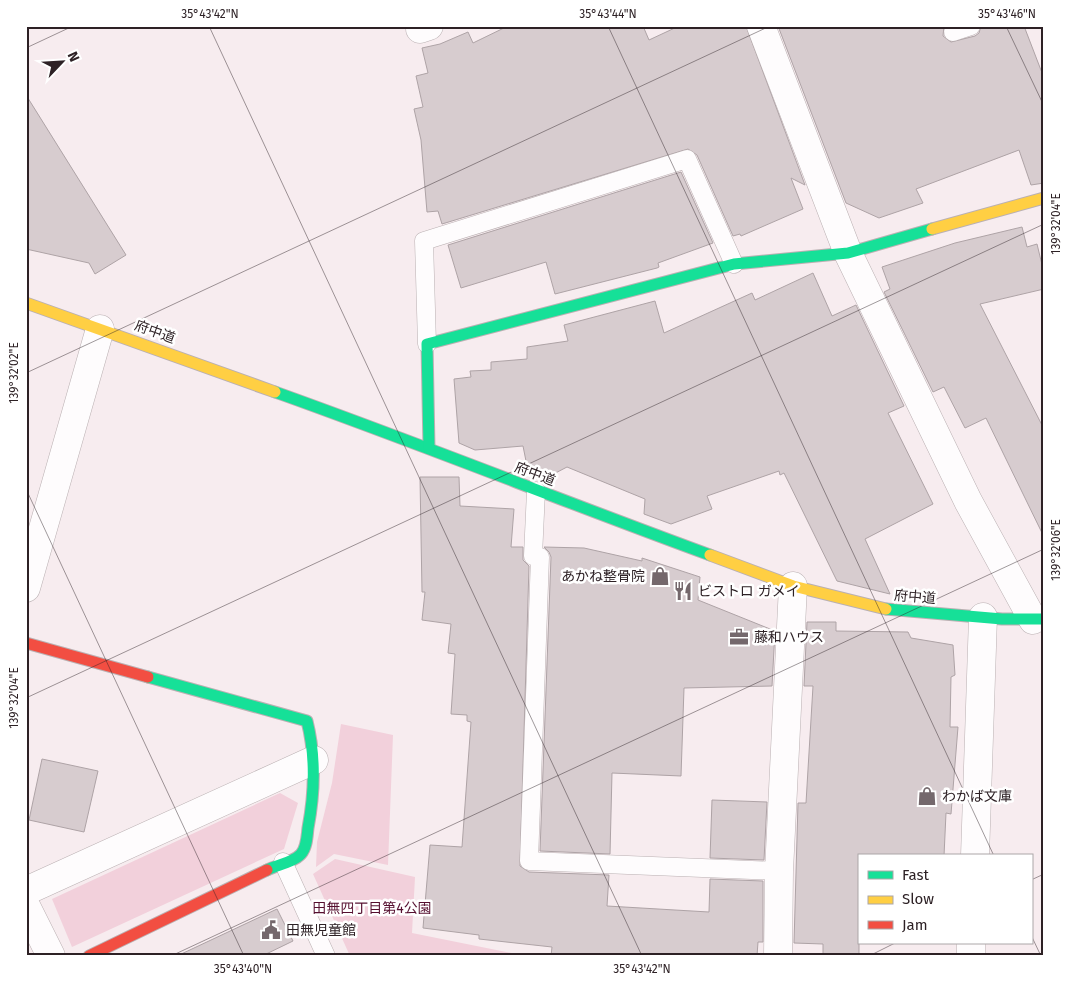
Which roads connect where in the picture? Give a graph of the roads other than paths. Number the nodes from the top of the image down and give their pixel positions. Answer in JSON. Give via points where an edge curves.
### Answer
{"nodes":[{"id":1,"x":420,"y":26,"type":"edge"},
{"id":2,"x":429,"y":26,"type":"edge"},
{"id":3,"x":761,"y":26,"type":"edge"},
{"id":4,"x":971,"y":26,"type":"edge"},
{"id":5,"x":953,"y":32,"type":"dead end"},
{"id":6,"x":1044,"y":198,"type":"edge"},
{"id":7,"x":848,"y":253,"type":"junction"},
{"id":8,"x":734,"y":264,"type":"junction"},
{"id":9,"x":26,"y":303,"type":"edge"},
{"id":10,"x":100,"y":329,"type":"junction"},
{"id":11,"x":427,"y":344,"type":"junction"},
{"id":12,"x":429,"y":448,"type":"junction"},
{"id":13,"x":536,"y":491,"type":"junction"},
{"id":14,"x":793,"y":586,"type":"junction"},
{"id":15,"x":26,"y":588,"type":"edge"},
{"id":16,"x":983,"y":617,"type":"junction"},
{"id":17,"x":1038,"y":619,"type":"edge"},
{"id":18,"x":26,"y":642,"type":"edge"},
{"id":19,"x":314,"y":760,"type":"junction"},
{"id":20,"x":974,"y":854,"type":"edge"},
{"id":21,"x":283,"y":862,"type":"junction"},
{"id":22,"x":779,"y":871,"type":"junction"},
{"id":23,"x":26,"y":891,"type":"edge"},
{"id":24,"x":26,"y":906,"type":"edge"},
{"id":25,"x":50,"y":956,"type":"edge"},
{"id":26,"x":89,"y":956,"type":"edge"},
{"id":27,"x":326,"y":956,"type":"edge"},
{"id":28,"x":778,"y":956,"type":"edge"}],
"edges":[{"from":1,"to":2,"type":"street","via":[[420,30]]},
{"from":3,"to":7,"type":"street"},
{"from":4,"to":5,"type":"lane"},
{"from":6,"to":7,"type":"street"},
{"from":7,"to":8,"type":"street"},
{"from":7,"to":17,"type":"street","via":[[968,501]]},
{"from":8,"to":11,"type":"street"},
{"from":8,"to":11,"type":"lane","via":[[687,159],[424,241]]},
{"from":9,"to":10,"type":"street","name":"府中道"},
{"from":10,"to":12,"type":"street","name":"府中道"},
{"from":10,"to":15,"type":"street"},
{"from":11,"to":12,"type":"street"},
{"from":12,"to":13,"type":"street","name":"府中道"},
{"from":13,"to":14,"type":"street","name":"府中道"},
{"from":13,"to":22,"type":"lane","via":[[533,556],[540,557],[529,861]]},
{"from":14,"to":16,"type":"street","name":"府中道","via":[[884,609]]},
{"from":14,"to":22,"type":"street"},
{"from":16,"to":17,"type":"street","name":"府中道"},
{"from":16,"to":20,"type":"street"},
{"from":18,"to":19,"type":"street","via":[[307,721]]},
{"from":19,"to":21,"type":"street","via":[[314,803],[304,850],[296,859]]},
{"from":19,"to":23,"type":"street"},
{"from":21,"to":26,"type":"street"},
{"from":21,"to":27,"type":"lane"},
{"from":22,"to":28,"type":"street"},
{"from":24,"to":25,"type":"street"}]}
